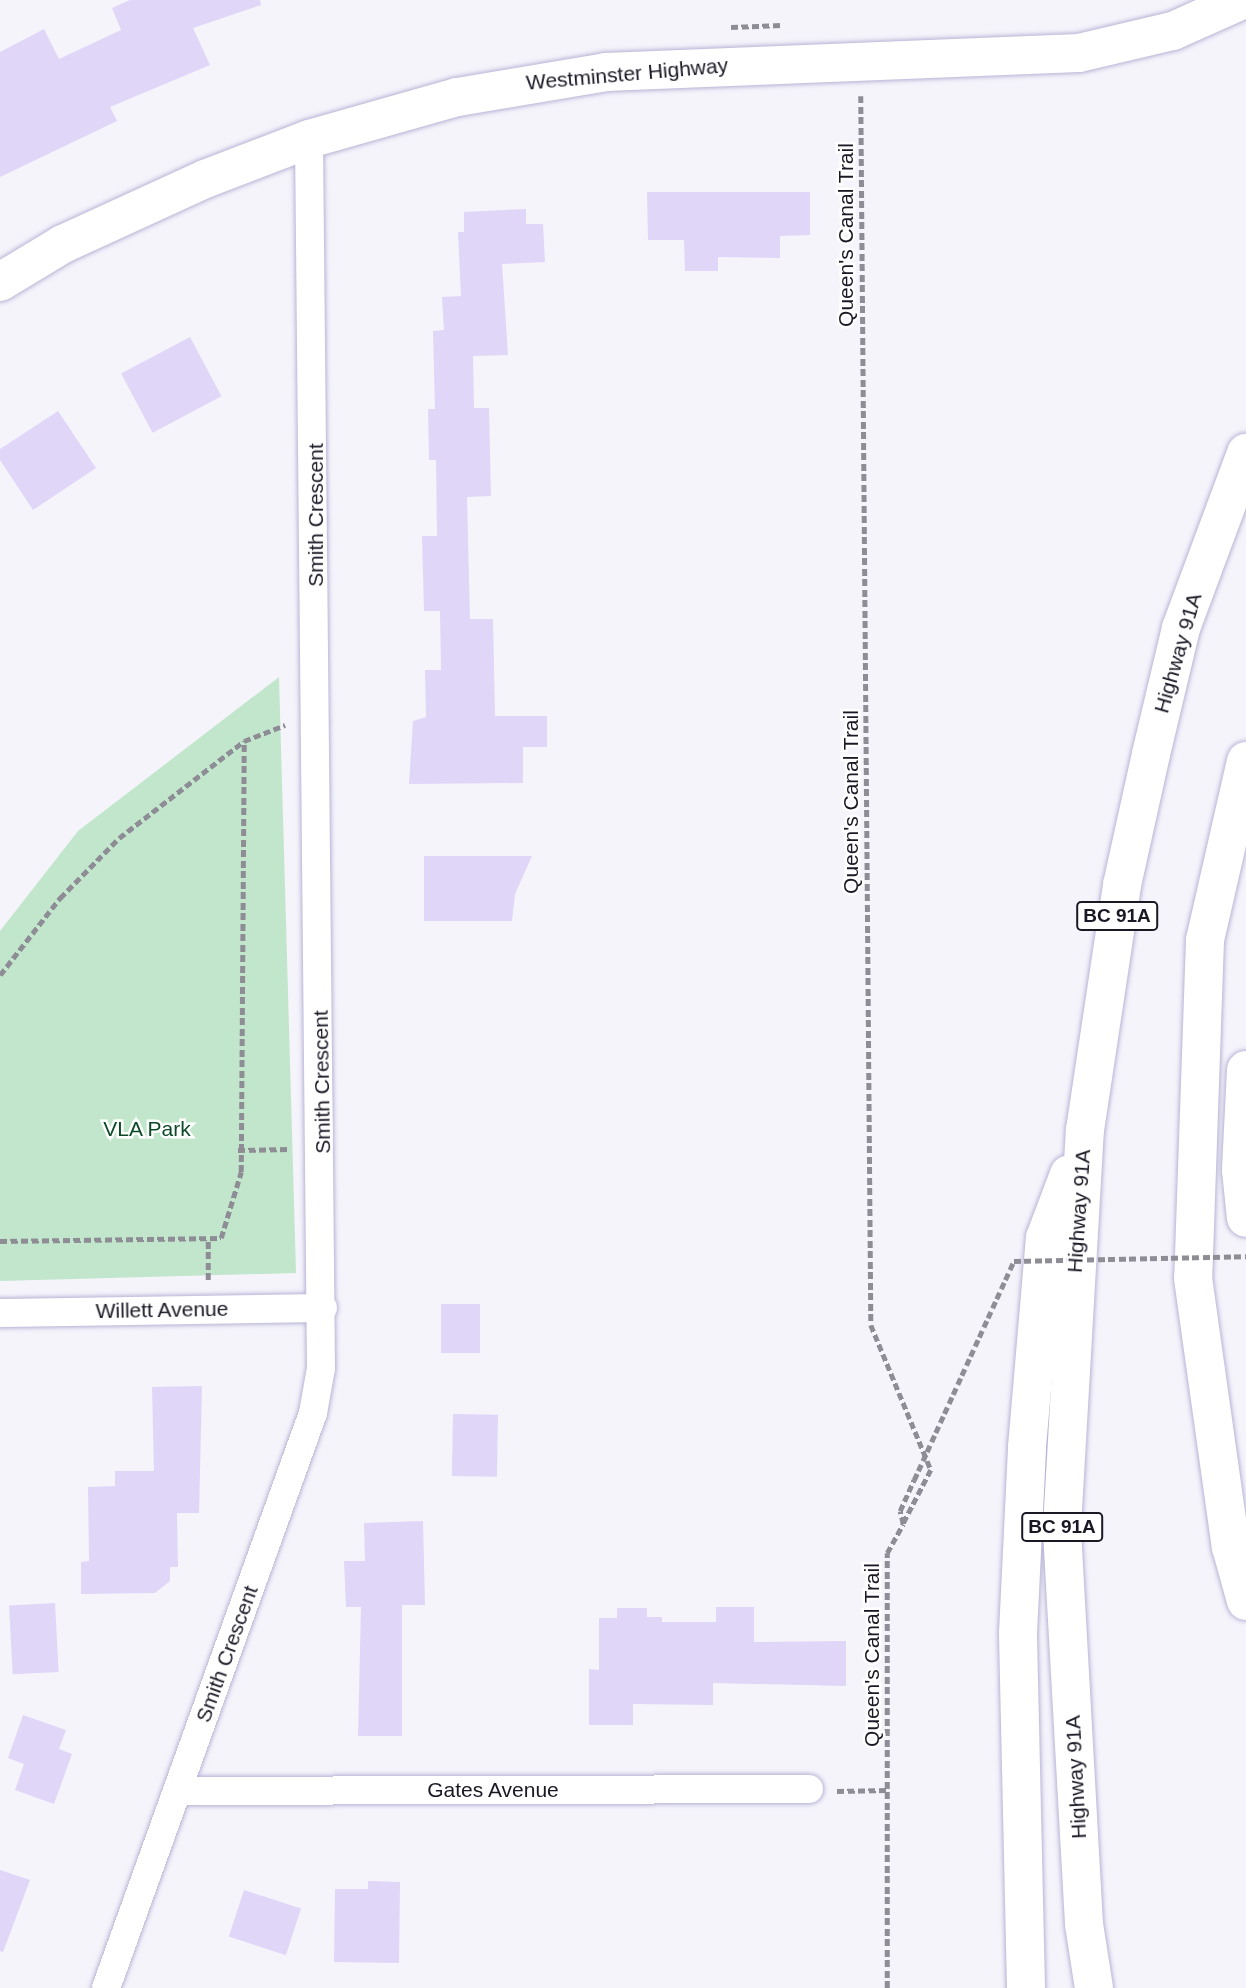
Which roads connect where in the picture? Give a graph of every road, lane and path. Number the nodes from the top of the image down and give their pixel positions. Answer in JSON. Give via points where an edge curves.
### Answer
{"nodes":[{"id":1,"x":1242,"y":0,"type":"edge"},
{"id":2,"x":860,"y":60,"type":"junction"},
{"id":3,"x":309,"y":139,"type":"junction"},
{"id":4,"x":0,"y":282,"type":"edge"},
{"id":5,"x":1246,"y":453,"type":"edge"},
{"id":6,"x":318,"y":721,"type":"junction"},
{"id":7,"x":244,"y":741,"type":"junction"},
{"id":8,"x":1246,"y":761,"type":"edge"},
{"id":9,"x":0,"y":975,"type":"edge"},
{"id":10,"x":1246,"y":1070,"type":"edge"},
{"id":11,"x":1085,"y":1130,"type":"junction"},
{"id":12,"x":323,"y":1147,"type":"junction"},
{"id":13,"x":237,"y":1150,"type":"junction"},
{"id":14,"x":1246,"y":1218,"type":"edge"},
{"id":15,"x":208,"y":1239,"type":"junction"},
{"id":16,"x":0,"y":1241,"type":"edge"},
{"id":17,"x":1246,"y":1256,"type":"edge"},
{"id":18,"x":323,"y":1308,"type":"junction"},
{"id":19,"x":207,"y":1309,"type":"junction"},
{"id":20,"x":0,"y":1313,"type":"edge"},
{"id":21,"x":903,"y":1524,"type":"junction"},
{"id":22,"x":1246,"y":1601,"type":"edge"},
{"id":23,"x":808,"y":1789,"type":"joint"},
{"id":24,"x":888,"y":1790,"type":"junction"},
{"id":25,"x":177,"y":1791,"type":"junction"},
{"id":26,"x":106,"y":1988,"type":"edge"},
{"id":27,"x":887,"y":1988,"type":"edge"},
{"id":28,"x":1026,"y":1988,"type":"edge"},
{"id":29,"x":1094,"y":1988,"type":"edge"}],
"edges":[{"from":1,"to":2,"type":"main road","name":"Westminster Highway","via":[[1173,31],[1079,54]]},
{"from":2,"to":3,"type":"main road","name":"Westminster Highway","via":[[703,65],[532,82]]},
{"from":2,"to":21,"type":"path","name":"Queen's Canal Trail","via":[[871,1325],[931,1470]]},
{"from":3,"to":4,"type":"main road","name":"Westminster Highway","via":[[150,203]]},
{"from":3,"to":6,"type":"street","name":"Smith Crescent"},
{"from":5,"to":11,"type":"main road","name":"Highway 91A","number":"BC 91A","via":[[1181,628],[1151,754],[1122,885]]},
{"from":6,"to":7,"type":"path","via":[[281,725]]},
{"from":6,"to":12,"type":"street","name":"Smith Crescent"},
{"from":7,"to":9,"type":"path","via":[[119,838],[60,898]]},
{"from":7,"to":13,"type":"path"},
{"from":8,"to":22,"type":"main road","via":[[1205,940],[1193,1278],[1231,1547]]},
{"from":10,"to":14,"type":"main road","via":[[1241,1170]]},
{"from":11,"to":28,"type":"main road","via":[[1045,1238],[1027,1447],[1018,1633]]},
{"from":11,"to":29,"type":"main road","name":"Highway 91A","number":"BC 91A","via":[[1062,1527],[1084,1924]]},
{"from":12,"to":13,"type":"path"},
{"from":12,"to":18,"type":"street","name":"Smith Crescent"},
{"from":13,"to":15,"type":"path","via":[[241,1172],[222,1238]]},
{"from":15,"to":16,"type":"path"},
{"from":15,"to":19,"type":"path"},
{"from":17,"to":21,"type":"path","name":"Queen's Canal Trail","bridge":true,"via":[[1014,1261],[900,1511]]},
{"from":18,"to":19,"type":"street","name":"Willett Avenue"},
{"from":18,"to":25,"type":"street","name":"Smith Crescent","via":[[313,1413]]},
{"from":19,"to":20,"type":"street","name":"Willett Avenue"},
{"from":21,"to":24,"type":"path","name":"Queen's Canal Trail","via":[[887,1553]]},
{"from":23,"to":24,"type":"path"},
{"from":23,"to":25,"type":"street","name":"Gates Avenue"},
{"from":24,"to":27,"type":"path","name":"Queen's Canal Trail"},
{"from":25,"to":26,"type":"street","name":"Smith Crescent"}]}
